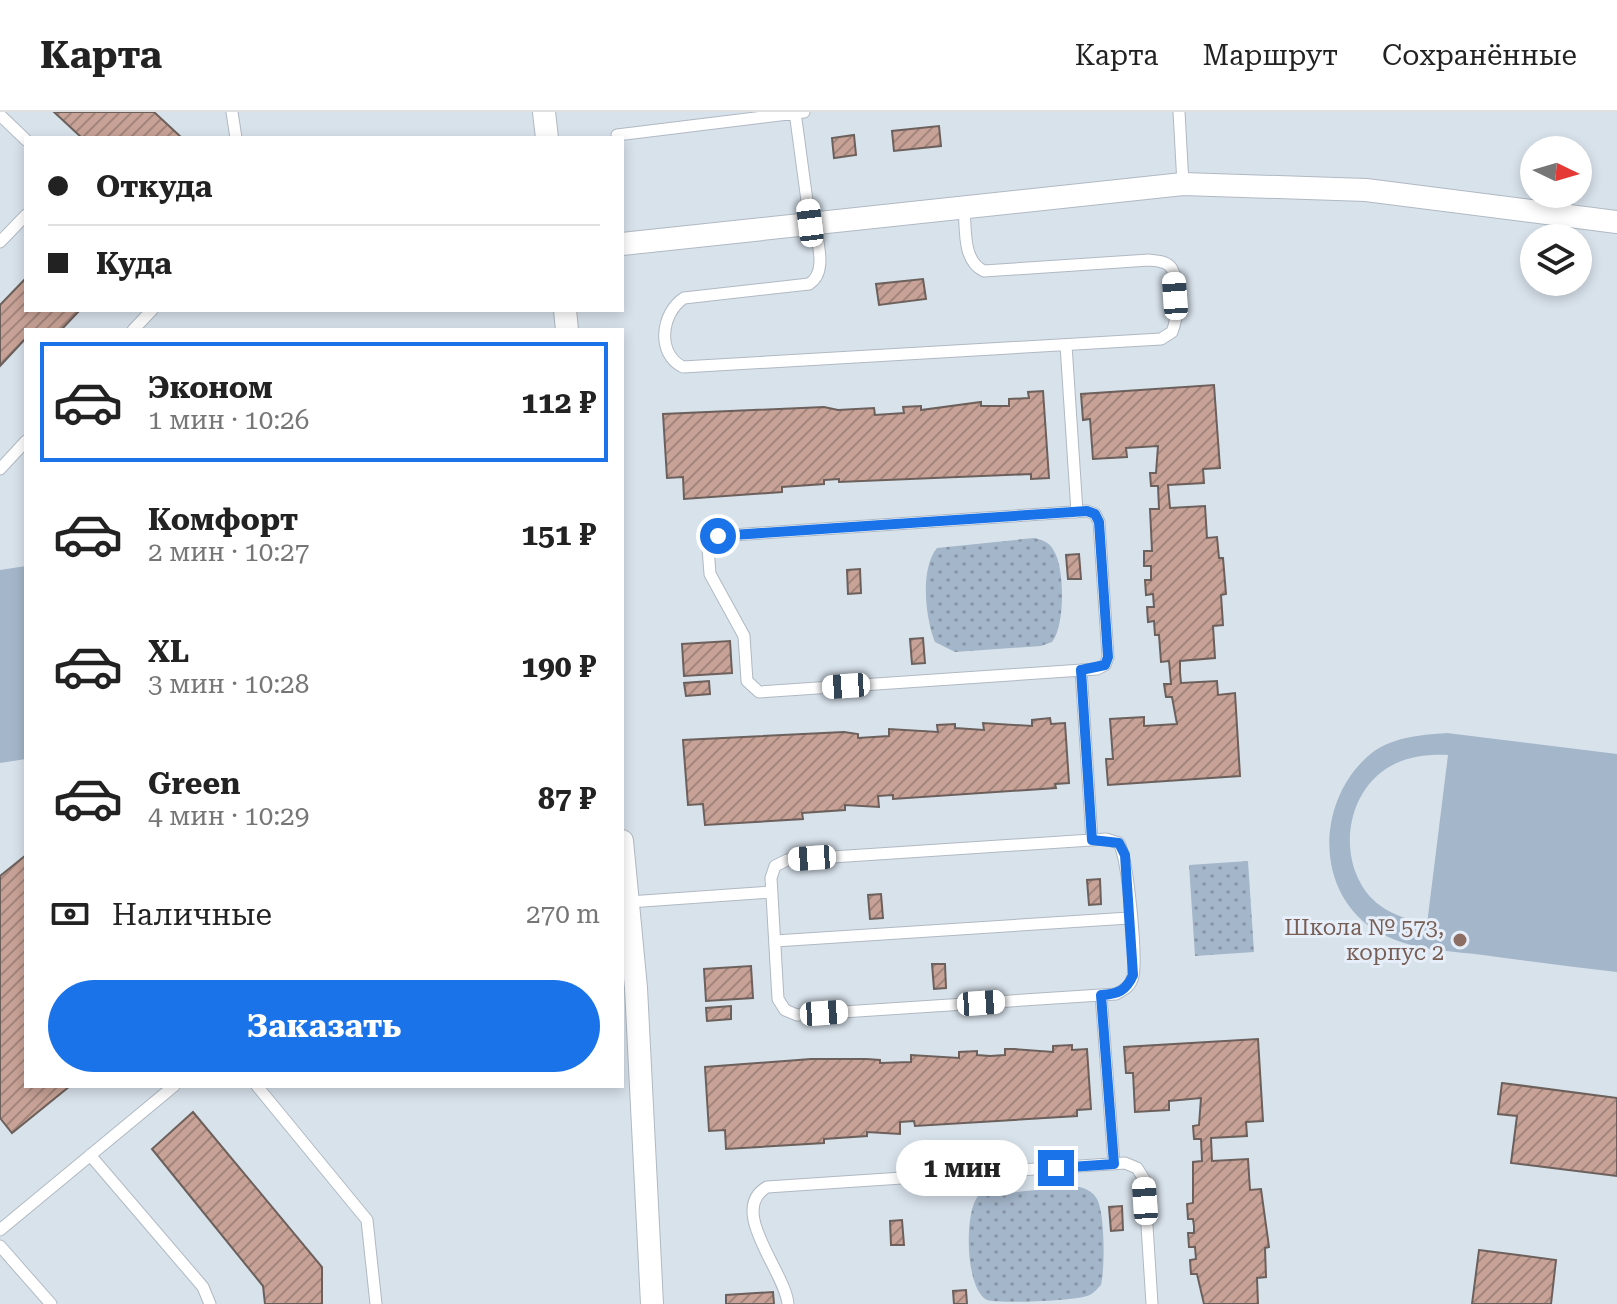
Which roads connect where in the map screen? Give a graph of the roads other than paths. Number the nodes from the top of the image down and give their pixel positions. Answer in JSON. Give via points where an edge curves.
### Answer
{"nodes":[{"id":1,"x":223,"y":112,"type":"edge"},
{"id":2,"x":544,"y":112,"type":"edge"},
{"id":3,"x":1179,"y":112,"type":"edge"},
{"id":4,"x":799,"y":113,"type":"edge"},
{"id":5,"x":0,"y":115,"type":"edge"},
{"id":6,"x":232,"y":117,"type":"edge"},
{"id":7,"x":617,"y":135,"type":"dead end"},
{"id":8,"x":547,"y":136,"type":"edge"},
{"id":9,"x":24,"y":138,"type":"edge"},
{"id":10,"x":1183,"y":184,"type":"junction"},
{"id":11,"x":964,"y":206,"type":"junction"},
{"id":12,"x":24,"y":217,"type":"edge"},
{"id":13,"x":1617,"y":222,"type":"edge"},
{"id":14,"x":812,"y":223,"type":"junction"},
{"id":15,"x":0,"y":242,"type":"edge"},
{"id":16,"x":624,"y":244,"type":"edge"},
{"id":17,"x":150,"y":312,"type":"edge"},
{"id":18,"x":135,"y":328,"type":"edge"},
{"id":19,"x":1066,"y":345,"type":"junction"},
{"id":20,"x":24,"y":443,"type":"edge"},
{"id":21,"x":0,"y":450,"type":"edge"},
{"id":22,"x":9,"y":459,"type":"junction"},
{"id":23,"x":0,"y":469,"type":"edge"},
{"id":24,"x":1077,"y":512,"type":"junction"},
{"id":25,"x":1081,"y":670,"type":"junction"},
{"id":26,"x":1092,"y":840,"type":"junction"},
{"id":27,"x":624,"y":858,"type":"edge"},
{"id":28,"x":772,"y":892,"type":"junction"},
{"id":29,"x":629,"y":902,"type":"junction"},
{"id":30,"x":1129,"y":918,"type":"junction"},
{"id":31,"x":775,"y":941,"type":"junction"},
{"id":32,"x":1101,"y":995,"type":"junction"},
{"id":33,"x":172,"y":1088,"type":"edge"},
{"id":34,"x":259,"y":1088,"type":"edge"},
{"id":35,"x":90,"y":1155,"type":"junction"},
{"id":36,"x":1114,"y":1164,"type":"junction"},
{"id":37,"x":0,"y":1230,"type":"edge"},
{"id":38,"x":0,"y":1246,"type":"edge"},
{"id":39,"x":51,"y":1304,"type":"edge"},
{"id":40,"x":210,"y":1304,"type":"edge"},
{"id":41,"x":376,"y":1304,"type":"edge"},
{"id":42,"x":652,"y":1304,"type":"edge"},
{"id":43,"x":788,"y":1304,"type":"edge"},
{"id":44,"x":1152,"y":1304,"type":"edge"}],
"edges":[{"from":1,"to":6,"type":"lane"},
{"from":2,"to":8,"type":"street"},
{"from":3,"to":10,"type":"lane"},
{"from":4,"to":7,"type":"lane"},
{"from":4,"to":14,"type":"lane"},
{"from":5,"to":9,"type":"lane"},
{"from":10,"to":11,"type":"street"},
{"from":10,"to":13,"type":"street","via":[[1366,190]]},
{"from":11,"to":14,"type":"street"},
{"from":11,"to":19,"type":"lane","via":[[969,258],[984,271],[1149,260],[1174,270],[1177,321],[1172,332],[1161,339]]},
{"from":12,"to":15,"type":"lane"},
{"from":14,"to":16,"type":"street"},
{"from":14,"to":19,"type":"lane","via":[[821,270],[817,279],[684,298],[671,307],[665,321],[673,362],[683,367],[787,364]]},
{"from":17,"to":18,"type":"lane"},
{"from":19,"to":24,"type":"lane"},
{"from":20,"to":22,"type":"lane"},
{"from":21,"to":22,"type":"lane"},
{"from":22,"to":23,"type":"lane"},
{"from":24,"to":25,"type":"lane","via":[[1095,514],[1099,522],[1108,657],[1097,669]]},
{"from":24,"to":25,"type":"lane","via":[[718,536],[708,548],[710,574],[744,636],[747,681],[759,692]]},
{"from":25,"to":26,"type":"lane"},
{"from":26,"to":28,"type":"lane","via":[[787,860],[775,866]]},
{"from":26,"to":30,"type":"lane","via":[[1119,843],[1125,855]]},
{"from":27,"to":29,"type":"street"},
{"from":28,"to":29,"type":"lane"},
{"from":28,"to":31,"type":"lane"},
{"from":29,"to":42,"type":"street"},
{"from":30,"to":31,"type":"lane"},
{"from":30,"to":32,"type":"lane","via":[[1133,975],[1128,988]]},
{"from":31,"to":32,"type":"lane","via":[[778,999],[797,1015]]},
{"from":32,"to":36,"type":"lane"},
{"from":33,"to":35,"type":"lane"},
{"from":34,"to":41,"type":"lane","via":[[367,1220]]},
{"from":35,"to":37,"type":"lane"},
{"from":35,"to":40,"type":"lane","via":[[203,1287]]},
{"from":36,"to":43,"type":"lane","via":[[767,1187],[752,1204],[754,1226],[787,1289]]},
{"from":36,"to":44,"type":"lane","via":[[1137,1168],[1144,1179]]},
{"from":38,"to":39,"type":"lane"}]}
